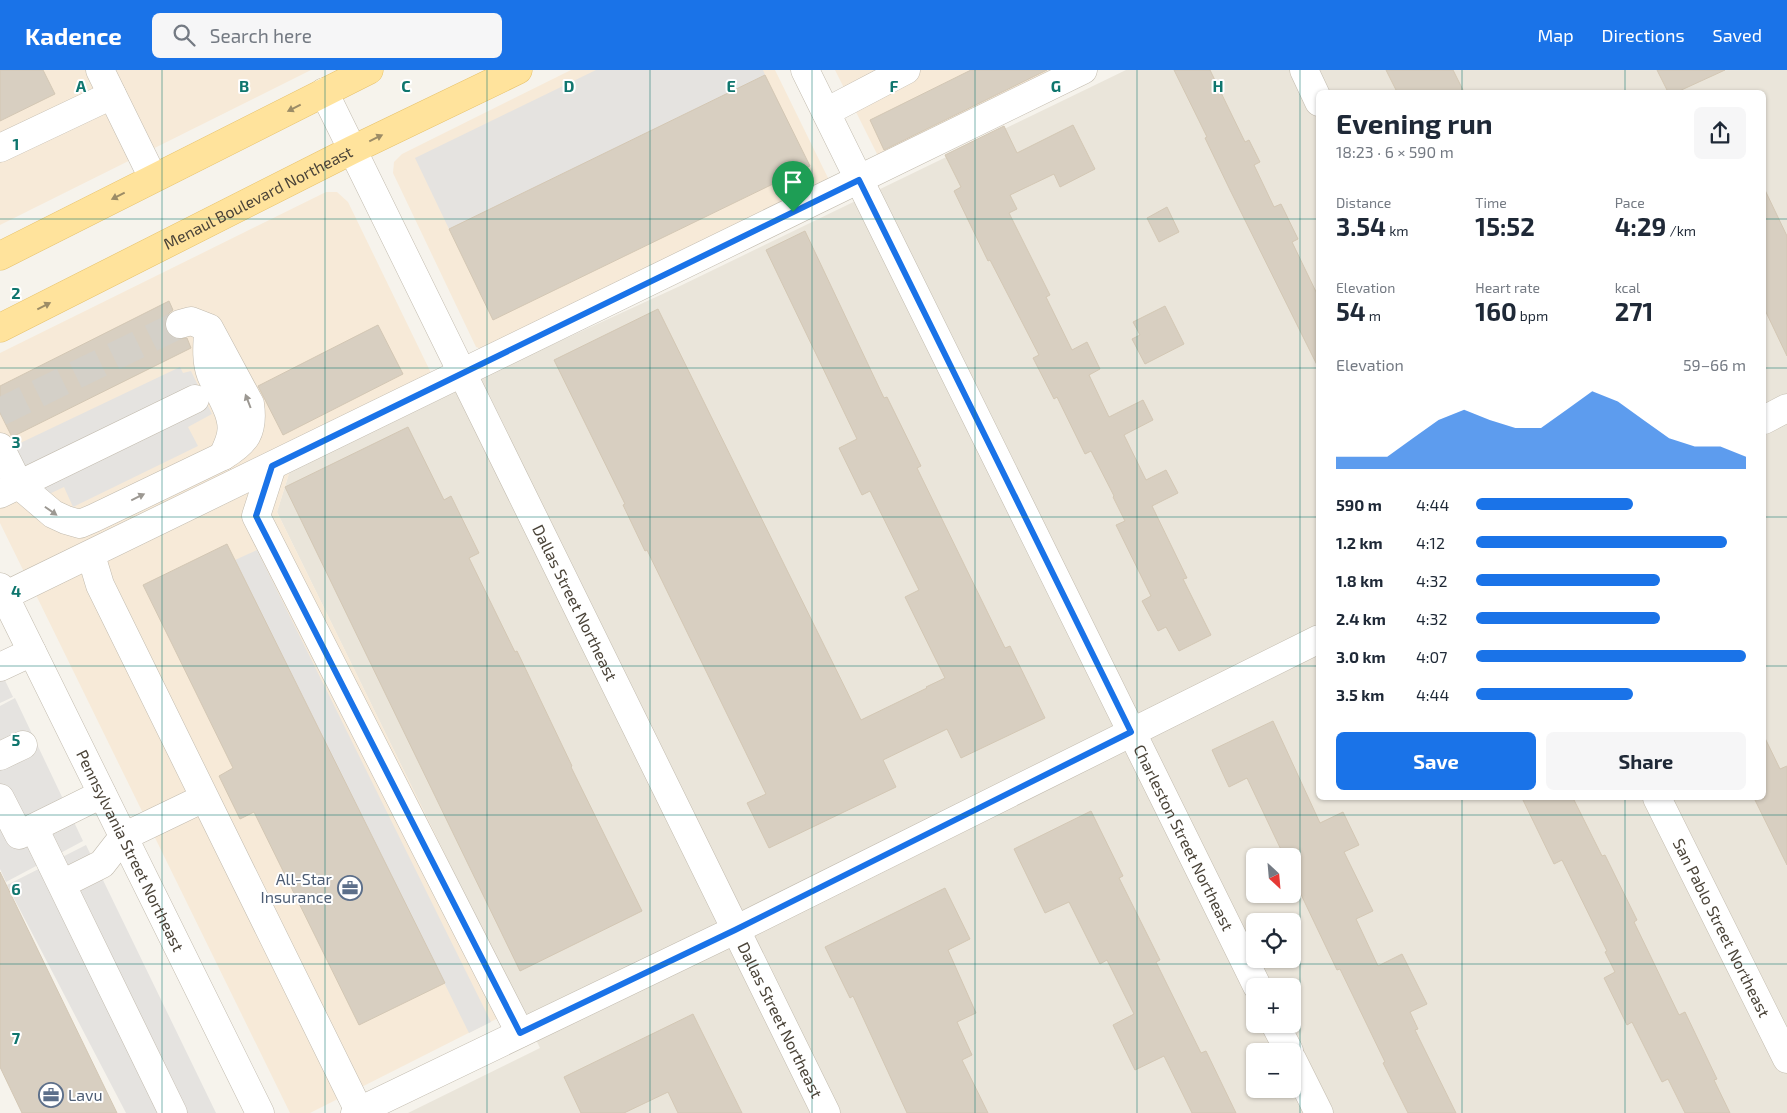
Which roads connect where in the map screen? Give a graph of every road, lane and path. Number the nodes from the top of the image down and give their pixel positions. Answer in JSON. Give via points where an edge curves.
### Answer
{"nodes":[{"id":1,"x":100,"y":70,"type":"edge"},
{"id":2,"x":367,"y":70,"type":"edge"},
{"id":3,"x":518,"y":70,"type":"edge"},
{"id":4,"x":805,"y":70,"type":"edge"},
{"id":5,"x":906,"y":70,"type":"edge"},
{"id":6,"x":1083,"y":70,"type":"edge"},
{"id":7,"x":1304,"y":70,"type":"edge"},
{"id":8,"x":324,"y":92,"type":"junction"},
{"id":9,"x":112,"y":95,"type":"junction"},
{"id":10,"x":1316,"y":96,"type":"edge"},
{"id":11,"x":826,"y":112,"type":"junction"},
{"id":12,"x":0,"y":148,"type":"edge"},
{"id":13,"x":352,"y":150,"type":"junction"},
{"id":14,"x":153,"y":178,"type":"junction"},
{"id":15,"x":859,"y":180,"type":"junction"},
{"id":16,"x":0,"y":256,"type":"edge"},
{"id":17,"x":180,"y":324,"type":"tunnel mouth"},
{"id":18,"x":0,"y":328,"type":"edge"},
{"id":19,"x":462,"y":374,"type":"junction"},
{"id":20,"x":195,"y":399,"type":"dead end"},
{"id":21,"x":1787,"y":408,"type":"edge"},
{"id":22,"x":1766,"y":419,"type":"edge"},
{"id":23,"x":0,"y":447,"type":"edge"},
{"id":24,"x":272,"y":466,"type":"junction"},
{"id":25,"x":9,"y":490,"type":"edge"},
{"id":26,"x":91,"y":555,"type":"junction"},
{"id":27,"x":2,"y":594,"type":"edge"},
{"id":28,"x":1316,"y":640,"type":"edge"},
{"id":29,"x":32,"y":652,"type":"junction"},
{"id":30,"x":0,"y":667,"type":"edge"},
{"id":31,"x":1131,"y":732,"type":"junction"},
{"id":32,"x":102,"y":794,"type":"junction"},
{"id":33,"x":0,"y":798,"type":"edge"},
{"id":34,"x":204,"y":798,"type":"junction"},
{"id":35,"x":1658,"y":800,"type":"edge"},
{"id":36,"x":34,"y":828,"type":"junction"},
{"id":37,"x":123,"y":837,"type":"junction"},
{"id":38,"x":62,"y":884,"type":"junction"},
{"id":39,"x":735,"y":930,"type":"junction"},
{"id":40,"x":1252,"y":978,"type":"edge"},
{"id":41,"x":520,"y":1033,"type":"junction"},
{"id":42,"x":1787,"y":1059,"type":"edge"},
{"id":43,"x":1301,"y":1077,"type":"edge"},
{"id":44,"x":357,"y":1112,"type":"edge"},
{"id":45,"x":173,"y":1113,"type":"edge"},
{"id":46,"x":260,"y":1113,"type":"edge"},
{"id":47,"x":826,"y":1113,"type":"edge"},
{"id":48,"x":1319,"y":1113,"type":"edge"}],
"edges":[{"from":1,"to":9,"type":"street"},
{"from":2,"to":8,"type":"main road"},
{"from":13,"to":3,"type":"main road","name":"Menaul Boulevard Northeast","one_way":true},
{"from":4,"to":11,"type":"street","name":"Charleston Street Northeast"},
{"from":5,"to":11,"type":"street"},
{"from":6,"to":15,"type":"street"},
{"from":7,"to":10,"type":"street"},
{"from":8,"to":13,"type":"street","name":"Dallas Street Northeast"},
{"from":8,"to":14,"type":"main road","one_way":true},
{"from":9,"to":12,"type":"street"},
{"from":9,"to":14,"type":"street"},
{"from":11,"to":15,"type":"street","name":"Charleston Street Northeast"},
{"from":18,"to":13,"type":"main road","name":"Menaul Boulevard Northeast","one_way":true},
{"from":13,"to":19,"type":"street","name":"Dallas Street Northeast"},
{"from":14,"to":16,"type":"main road","one_way":true},
{"from":15,"to":19,"type":"street"},
{"from":15,"to":31,"type":"street","name":"Charleston Street Northeast"},
{"from":25,"to":17,"type":"street","one_way":true,"via":[[53,514],[80,524],[223,456],[232,432],[208,363],[209,328],[191,321]]},
{"from":19,"to":24,"type":"street"},
{"from":19,"to":39,"type":"street","name":"Dallas Street Northeast"},
{"from":20,"to":25,"type":"street"},
{"from":21,"to":22,"type":"street"},
{"from":23,"to":25,"type":"street"},
{"from":24,"to":26,"type":"street"},
{"from":24,"to":41,"type":"street","via":[[256,516]]},
{"from":26,"to":27,"type":"street"},
{"from":26,"to":34,"type":"street","via":[[100,585]]},
{"from":27,"to":29,"type":"street","name":"Pennsylvania Street Northeast"},
{"from":28,"to":31,"type":"street"},
{"from":29,"to":30,"type":"street"},
{"from":29,"to":32,"type":"street","name":"Pennsylvania Street Northeast"},
{"from":31,"to":39,"type":"street"},
{"from":31,"to":40,"type":"street","name":"Charleston Street Northeast"},
{"from":32,"to":36,"type":"street"},
{"from":32,"to":37,"type":"street","name":"Pennsylvania Street Northeast"},
{"from":33,"to":36,"type":"street","via":[[19,835]]},
{"from":34,"to":37,"type":"street"},
{"from":34,"to":44,"type":"street"},
{"from":35,"to":42,"type":"street","name":"San Pablo Street Northeast"},
{"from":36,"to":38,"type":"street"},
{"from":37,"to":38,"type":"street","via":[[102,864]]},
{"from":37,"to":46,"type":"street","name":"Pennsylvania Street Northeast"},
{"from":38,"to":45,"type":"street"},
{"from":39,"to":41,"type":"street"},
{"from":39,"to":47,"type":"street","name":"Dallas Street Northeast"},
{"from":41,"to":44,"type":"street"},
{"from":43,"to":48,"type":"street"}]}
